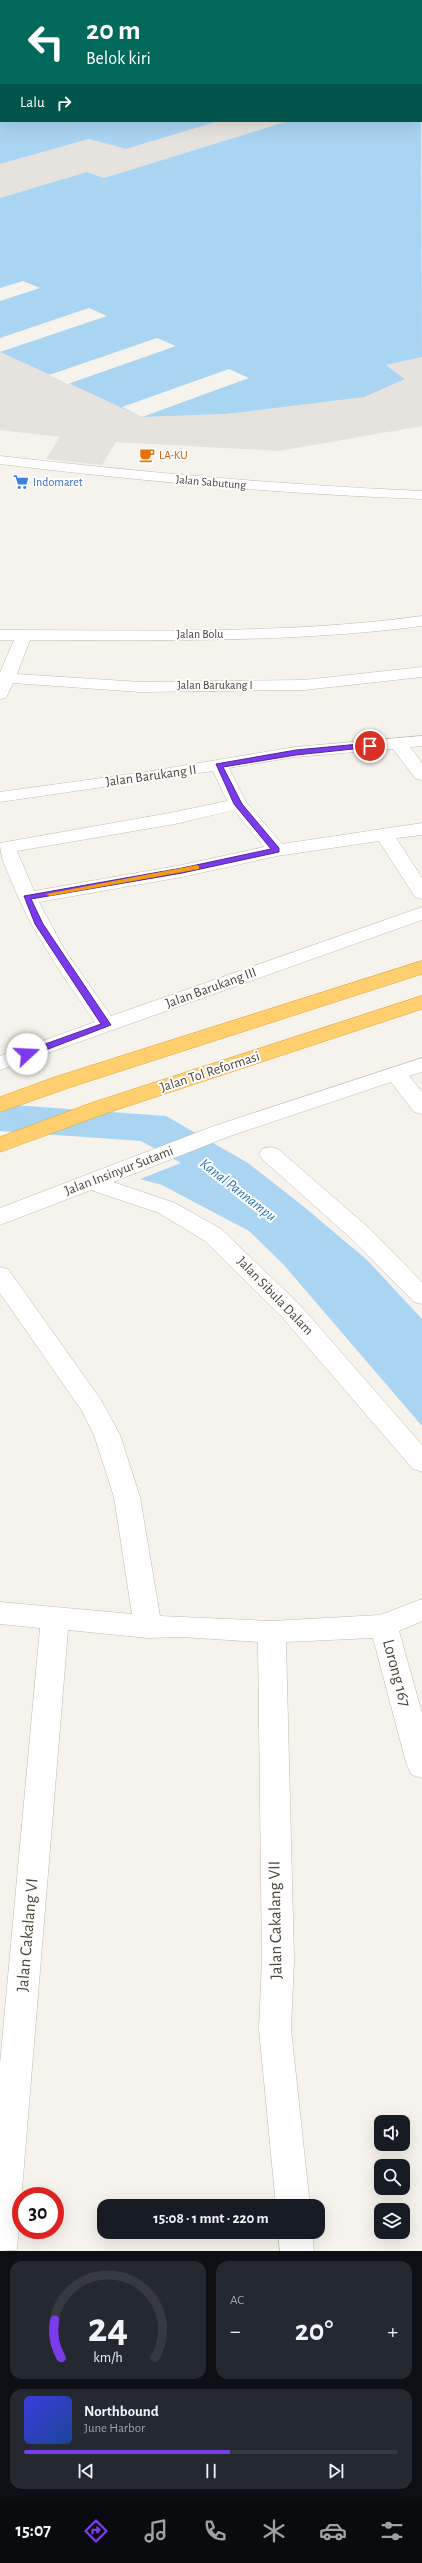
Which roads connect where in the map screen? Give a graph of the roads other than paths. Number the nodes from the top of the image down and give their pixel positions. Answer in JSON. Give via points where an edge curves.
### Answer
{"nodes":[{"id":1,"x":0,"y":460,"type":"edge"},
{"id":2,"x":422,"y":495,"type":"edge"},
{"id":3,"x":422,"y":621,"type":"edge"},
{"id":4,"x":0,"y":635,"type":"edge"},
{"id":5,"x":24,"y":635,"type":"junction"},
{"id":6,"x":422,"y":672,"type":"edge"},
{"id":7,"x":7,"y":678,"type":"junction"},
{"id":8,"x":0,"y":694,"type":"edge"},
{"id":9,"x":422,"y":741,"type":"edge"},
{"id":10,"x":398,"y":743,"type":"junction"},
{"id":11,"x":219,"y":766,"type":"junction"},
{"id":12,"x":422,"y":775,"type":"edge"},
{"id":13,"x":0,"y":796,"type":"edge"},
{"id":14,"x":238,"y":804,"type":"junction"},
{"id":15,"x":422,"y":829,"type":"edge"},
{"id":16,"x":384,"y":834,"type":"junction"},
{"id":17,"x":3,"y":842,"type":"edge"},
{"id":18,"x":277,"y":850,"type":"junction"},
{"id":19,"x":422,"y":893,"type":"edge"},
{"id":20,"x":26,"y":898,"type":"junction"},
{"id":21,"x":422,"y":913,"type":"edge"},
{"id":22,"x":422,"y":967,"type":"edge"},
{"id":23,"x":422,"y":1002,"type":"edge"},
{"id":24,"x":106,"y":1025,"type":"junction"},
{"id":25,"x":0,"y":1063,"type":"edge"},
{"id":26,"x":422,"y":1065,"type":"edge"},
{"id":27,"x":395,"y":1073,"type":"junction"},
{"id":28,"x":0,"y":1105,"type":"edge"},
{"id":29,"x":422,"y":1107,"type":"edge"},
{"id":30,"x":0,"y":1144,"type":"edge"},
{"id":31,"x":270,"y":1154,"type":"dead end"},
{"id":32,"x":98,"y":1179,"type":"junction"},
{"id":33,"x":0,"y":1217,"type":"edge"},
{"id":34,"x":0,"y":1275,"type":"edge"},
{"id":35,"x":422,"y":1296,"type":"edge"},
{"id":36,"x":422,"y":1462,"type":"edge"},
{"id":37,"x":422,"y":1610,"type":"edge"},
{"id":38,"x":0,"y":1613,"type":"edge"},
{"id":39,"x":55,"y":1619,"type":"junction"},
{"id":40,"x":384,"y":1626,"type":"junction"},
{"id":41,"x":148,"y":1627,"type":"junction"},
{"id":42,"x":272,"y":1632,"type":"junction"},
{"id":43,"x":422,"y":1766,"type":"edge"},
{"id":44,"x":292,"y":2199,"type":"edge"},
{"id":45,"x":296,"y":2239,"type":"edge"},
{"id":46,"x":0,"y":2250,"type":"edge"},
{"id":47,"x":297,"y":2251,"type":"edge"}],
"edges":[{"from":1,"to":2,"type":"street","name":"Jalan Sabutung","via":[[134,475]]},
{"from":3,"to":5,"type":"street","name":"Jalan Bolu","via":[[360,630],[235,634]]},
{"from":4,"to":5,"type":"street","name":"Jalan Bolu"},
{"from":5,"to":7,"type":"street"},
{"from":6,"to":7,"type":"street","name":"Jalan Barukang I","via":[[304,685],[140,687]]},
{"from":7,"to":8,"type":"street"},
{"from":9,"to":10,"type":"street","name":"Jalan Barukang II"},
{"from":10,"to":11,"type":"street","name":"Jalan Barukang II","via":[[296,752]]},
{"from":10,"to":12,"type":"street"},
{"from":11,"to":13,"type":"street","name":"Jalan Barukang II"},
{"from":11,"to":14,"type":"street"},
{"from":14,"to":17,"type":"street","via":[[175,818]]},
{"from":14,"to":18,"type":"street"},
{"from":15,"to":16,"type":"street"},
{"from":16,"to":18,"type":"street"},
{"from":16,"to":19,"type":"street"},
{"from":17,"to":20,"type":"street","via":[[13,857]]},
{"from":18,"to":20,"type":"street","via":[[182,871]]},
{"from":20,"to":24,"type":"street","via":[[39,924]]},
{"from":21,"to":24,"type":"street","name":"Jalan Barukang III"},
{"from":22,"to":28,"type":"highway"},
{"from":23,"to":30,"type":"highway","name":"Jalan Tol Reformasi","via":[[99,1108]]},
{"from":24,"to":25,"type":"street","name":"Jalan Barukang III"},
{"from":26,"to":27,"type":"street"},
{"from":27,"to":29,"type":"street"},
{"from":27,"to":32,"type":"street","name":"Jalan Insinyur Sutami","via":[[230,1128]]},
{"from":31,"to":35,"type":"street","via":[[362,1235]]},
{"from":32,"to":33,"type":"street","name":"Jalan Insinyur Sutami"},
{"from":32,"to":36,"type":"street","name":"Jalan Sibula Dalam","via":[[167,1208],[213,1235],[292,1311]]},
{"from":34,"to":41,"type":"street","via":[[86,1395],[112,1446],[128,1505]]},
{"from":37,"to":40,"type":"street"},
{"from":38,"to":39,"type":"street"},
{"from":39,"to":41,"type":"street"},
{"from":39,"to":46,"type":"street","name":"Jalan Cakalang VI"},
{"from":40,"to":42,"type":"street"},
{"from":40,"to":43,"type":"street","name":"Lorong 167"},
{"from":41,"to":42,"type":"street","via":[[182,1626]]},
{"from":42,"to":44,"type":"street","name":"Jalan Cakalang VII","via":[[278,1960],[275,2029]]},
{"from":45,"to":47,"type":"street"}]}
